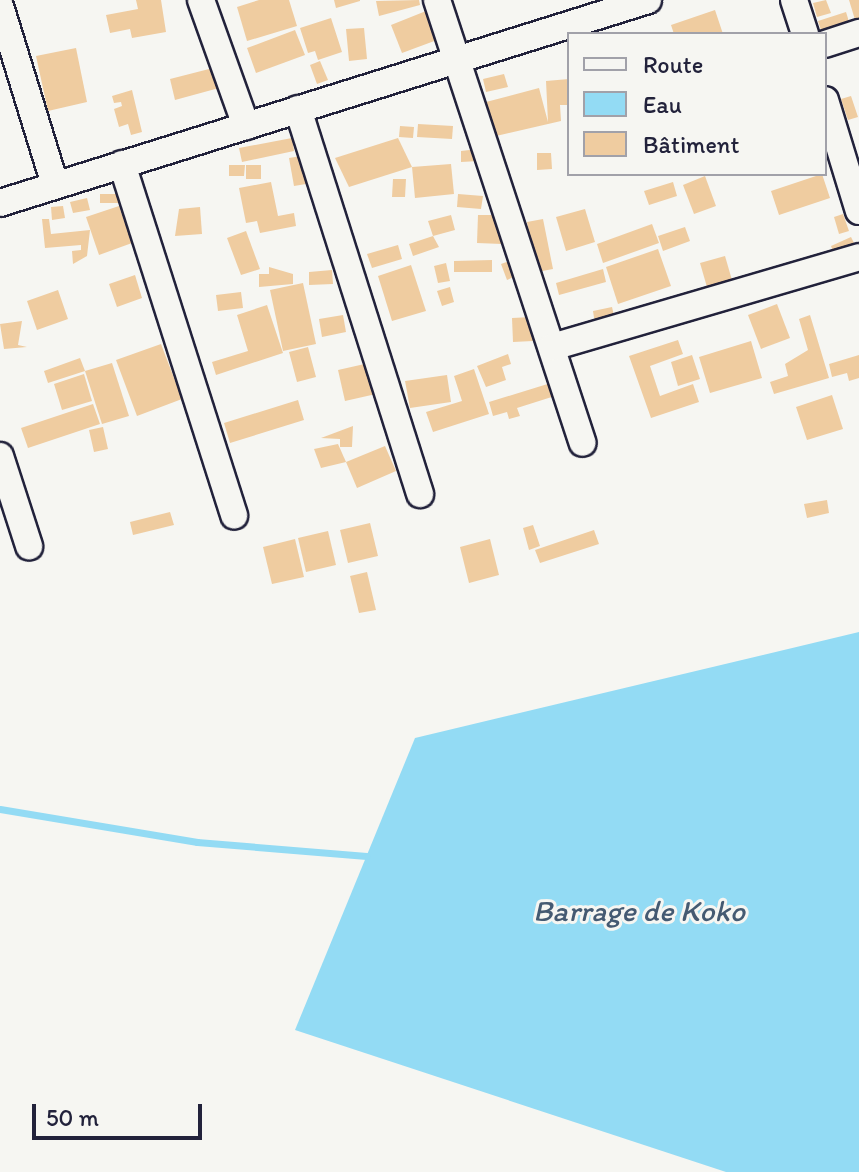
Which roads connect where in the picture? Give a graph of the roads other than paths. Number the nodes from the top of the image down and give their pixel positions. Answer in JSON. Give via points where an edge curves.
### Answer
{"nodes":[{"id":1,"x":201,"y":0,"type":"edge"},
{"id":2,"x":437,"y":0,"type":"edge"},
{"id":3,"x":648,"y":0,"type":"edge"},
{"id":4,"x":794,"y":0,"type":"edge"},
{"id":5,"x":0,"y":6,"type":"edge"},
{"id":6,"x":804,"y":32,"type":"edge"},
{"id":7,"x":859,"y":33,"type":"edge"},
{"id":8,"x":827,"y":43,"type":"edge"},
{"id":9,"x":455,"y":60,"type":"junction"},
{"id":10,"x":827,"y":107,"type":"edge"},
{"id":11,"x":298,"y":109,"type":"junction"},
{"id":12,"x":246,"y":126,"type":"junction"},
{"id":13,"x":122,"y":164,"type":"junction"},
{"id":14,"x":55,"y":185,"type":"junction"},
{"id":15,"x":0,"y":203,"type":"edge"},
{"id":16,"x":859,"y":211,"type":"edge"},
{"id":17,"x":859,"y":257,"type":"edge"},
{"id":18,"x":552,"y":347,"type":"junction"},
{"id":19,"x":583,"y":443,"type":"dead end"},
{"id":20,"x":0,"y":456,"type":"edge"},
{"id":21,"x":420,"y":494,"type":"dead end"},
{"id":22,"x":234,"y":516,"type":"dead end"},
{"id":23,"x":29,"y":546,"type":"dead end"}],
"edges":[{"from":1,"to":12,"type":"street"},
{"from":2,"to":9,"type":"street"},
{"from":3,"to":9,"type":"street"},
{"from":4,"to":6,"type":"street"},
{"from":5,"to":14,"type":"street"},
{"from":7,"to":8,"type":"street"},
{"from":9,"to":11,"type":"street"},
{"from":9,"to":18,"type":"street"},
{"from":10,"to":16,"type":"street"},
{"from":11,"to":12,"type":"street"},
{"from":11,"to":21,"type":"street"},
{"from":12,"to":13,"type":"street"},
{"from":13,"to":14,"type":"street"},
{"from":13,"to":22,"type":"street"},
{"from":14,"to":15,"type":"street"},
{"from":17,"to":18,"type":"street"},
{"from":18,"to":19,"type":"street"},
{"from":20,"to":23,"type":"street"}]}
